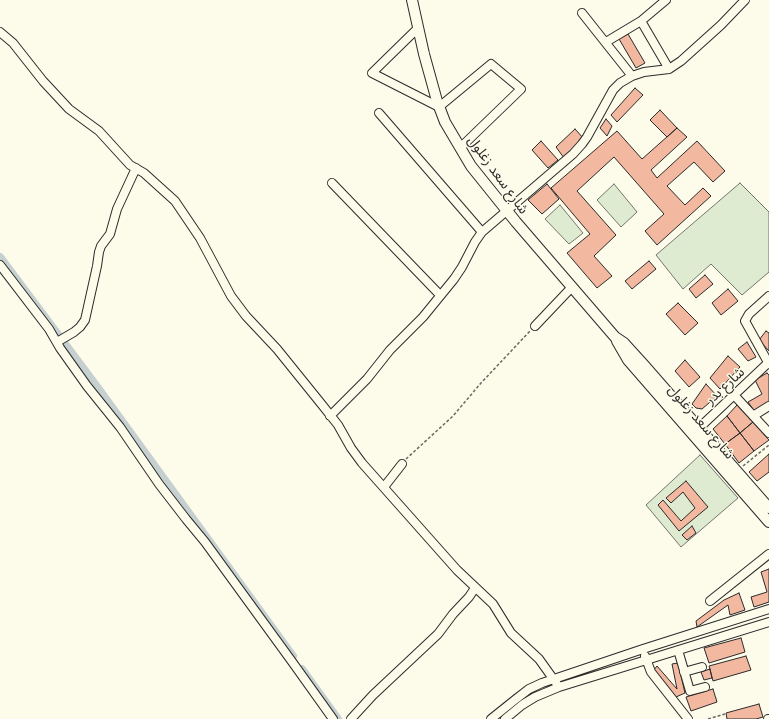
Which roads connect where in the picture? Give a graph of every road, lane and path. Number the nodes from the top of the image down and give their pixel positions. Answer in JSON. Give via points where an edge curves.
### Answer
{"nodes":[{"id":1,"x":412,"y":0,"type":"edge"},
{"id":2,"x":666,"y":0,"type":"edge"},
{"id":3,"x":745,"y":0,"type":"edge"},
{"id":4,"x":582,"y":13,"type":"dead end"},
{"id":5,"x":641,"y":21,"type":"junction"},
{"id":6,"x":418,"y":28,"type":"junction"},
{"id":7,"x":0,"y":32,"type":"edge"},
{"id":8,"x":606,"y":42,"type":"junction"},
{"id":9,"x":669,"y":68,"type":"junction"},
{"id":10,"x":632,"y":76,"type":"junction"},
{"id":11,"x":439,"y":107,"type":"junction"},
{"id":12,"x":379,"y":113,"type":"dead end"},
{"id":13,"x":460,"y":148,"type":"junction"},
{"id":14,"x":136,"y":168,"type":"junction"},
{"id":15,"x":332,"y":183,"type":"dead end"},
{"id":16,"x":506,"y":210,"type":"junction"},
{"id":17,"x":482,"y":232,"type":"junction"},
{"id":18,"x":0,"y":265,"type":"edge"},
{"id":19,"x":572,"y":287,"type":"junction"},
{"id":20,"x":440,"y":295,"type":"junction"},
{"id":21,"x":769,"y":296,"type":"edge"},
{"id":22,"x":535,"y":326,"type":"joint"},
{"id":23,"x":615,"y":337,"type":"junction"},
{"id":24,"x":58,"y":341,"type":"junction"},
{"id":25,"x":769,"y":364,"type":"edge"},
{"id":26,"x":734,"y":395,"type":"junction"},
{"id":27,"x":769,"y":406,"type":"edge"},
{"id":28,"x":330,"y":416,"type":"junction"},
{"id":29,"x":753,"y":416,"type":"junction"},
{"id":30,"x":699,"y":428,"type":"junction"},
{"id":31,"x":769,"y":433,"type":"edge"},
{"id":32,"x":769,"y":445,"type":"edge"},
{"id":33,"x":402,"y":464,"type":"joint"},
{"id":34,"x":737,"y":471,"type":"junction"},
{"id":35,"x":384,"y":487,"type":"junction"},
{"id":36,"x":769,"y":508,"type":"edge"},
{"id":37,"x":769,"y":522,"type":"edge"},
{"id":38,"x":769,"y":554,"type":"edge"},
{"id":39,"x":475,"y":588,"type":"junction"},
{"id":40,"x":710,"y":601,"type":"dead end"},
{"id":41,"x":769,"y":609,"type":"edge"},
{"id":42,"x":769,"y":622,"type":"edge"},
{"id":43,"x":643,"y":649,"type":"junction"},
{"id":44,"x":678,"y":650,"type":"junction"},
{"id":45,"x":646,"y":660,"type":"junction"},
{"id":46,"x":702,"y":666,"type":"dead end"},
{"id":47,"x":684,"y":672,"type":"junction"},
{"id":48,"x":553,"y":678,"type":"junction"},
{"id":49,"x":559,"y":687,"type":"junction"},
{"id":50,"x":705,"y":687,"type":"dead end"},
{"id":51,"x":725,"y":714,"type":"dead end"},
{"id":52,"x":333,"y":719,"type":"edge"},
{"id":53,"x":350,"y":719,"type":"edge"},
{"id":54,"x":491,"y":719,"type":"edge"},
{"id":55,"x":505,"y":719,"type":"edge"},
{"id":56,"x":688,"y":719,"type":"edge"},
{"id":57,"x":708,"y":719,"type":"edge"}],
"edges":[{"from":1,"to":6,"type":"main road","name":"شارع سعد زغلول"},
{"from":2,"to":5,"type":"street"},
{"from":3,"to":9,"type":"street","via":[[706,39]]},
{"from":4,"to":8,"type":"street"},
{"from":5,"to":8,"type":"street"},
{"from":5,"to":9,"type":"street"},
{"from":6,"to":11,"type":"main road","name":"شارع سعد زغلول"},
{"from":6,"to":11,"type":"street","via":[[372,73]]},
{"from":7,"to":14,"type":"street","via":[[13,43],[69,109],[98,131],[130,165]]},
{"from":8,"to":10,"type":"street"},
{"from":9,"to":10,"type":"street"},
{"from":10,"to":16,"type":"street","via":[[613,90],[587,137],[573,154]]},
{"from":11,"to":13,"type":"main road","name":"شارع سعد زغلول"},
{"from":11,"to":13,"type":"street","via":[[491,64],[521,89]]},
{"from":12,"to":17,"type":"street"},
{"from":13,"to":16,"type":"main road","name":"شارع سعد زغلول"},
{"from":14,"to":24,"type":"street","via":[[117,209],[110,234],[101,246],[85,320],[80,327]]},
{"from":14,"to":28,"type":"street","via":[[175,201],[200,238],[234,301],[277,349]]},
{"from":15,"to":20,"type":"street"},
{"from":16,"to":17,"type":"street"},
{"from":16,"to":19,"type":"main road","name":"شارع سعد زغلول"},
{"from":17,"to":20,"type":"street","via":[[458,273]]},
{"from":18,"to":24,"type":"street"},
{"from":19,"to":22,"type":"street"},
{"from":19,"to":23,"type":"main road","name":"شارع سعد زغلول"},
{"from":20,"to":28,"type":"street"},
{"from":21,"to":25,"type":"street","via":[[745,321]]},
{"from":22,"to":33,"type":"path","via":[[453,416]]},
{"from":23,"to":30,"type":"main road","name":"شارع سعد زغلول","via":[[631,350]]},
{"from":23,"to":37,"type":"main road","name":"شارع سعد زغلول","via":[[628,360]]},
{"from":24,"to":52,"type":"street","via":[[60,348],[87,386],[120,427],[159,484],[206,542]]},
{"from":25,"to":26,"type":"street","name":"شارع بدر"},
{"from":26,"to":29,"type":"street"},
{"from":26,"to":30,"type":"street","name":"شارع بدر"},
{"from":27,"to":29,"type":"street"},
{"from":28,"to":35,"type":"street","via":[[355,454]]},
{"from":29,"to":31,"type":"street"},
{"from":30,"to":34,"type":"main road","name":"شارع سعد زغلول"},
{"from":32,"to":34,"type":"path"},
{"from":33,"to":35,"type":"street"},
{"from":34,"to":36,"type":"main road","name":"شارع سعد زغلول"},
{"from":35,"to":39,"type":"street"},
{"from":38,"to":40,"type":"street"},
{"from":39,"to":48,"type":"street","via":[[493,604],[511,633],[539,659]]},
{"from":39,"to":53,"type":"street","via":[[438,634]]},
{"from":41,"to":43,"type":"street"},
{"from":42,"to":44,"type":"street"},
{"from":43,"to":45,"type":"street"},
{"from":43,"to":48,"type":"street"},
{"from":44,"to":45,"type":"street"},
{"from":44,"to":47,"type":"street"},
{"from":45,"to":49,"type":"street"},
{"from":45,"to":56,"type":"street","via":[[651,672]]},
{"from":46,"to":47,"type":"street"},
{"from":47,"to":50,"type":"street","via":[[690,691]]},
{"from":48,"to":49,"type":"street"},
{"from":48,"to":54,"type":"street","via":[[529,689]]},
{"from":49,"to":55,"type":"street","via":[[535,697]]},
{"from":51,"to":57,"type":"path"}]}
